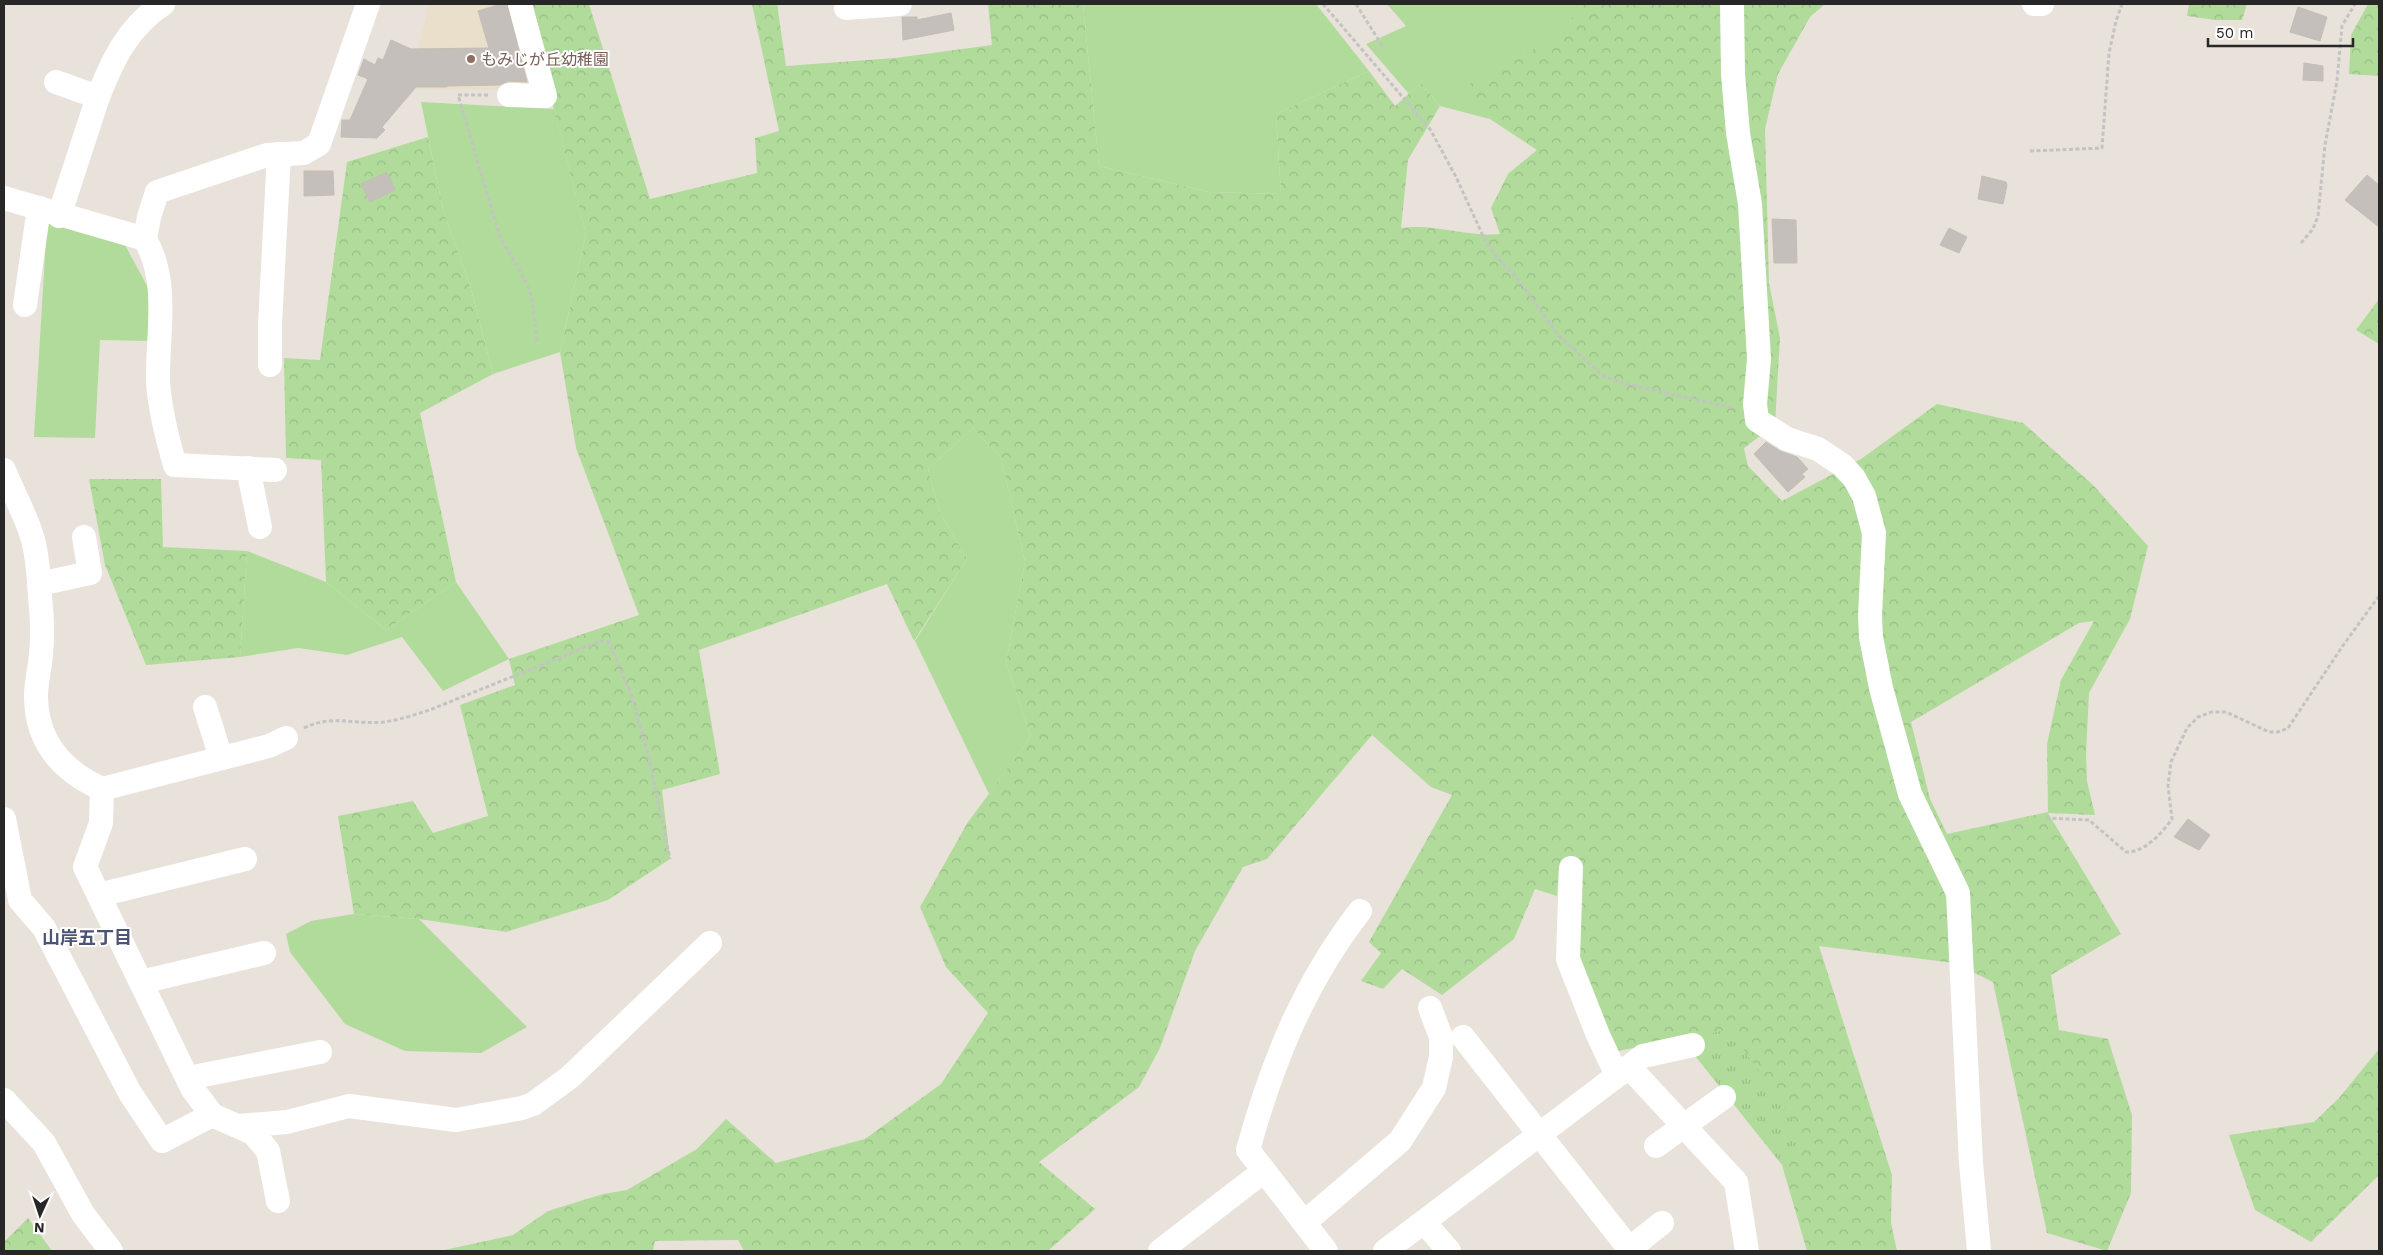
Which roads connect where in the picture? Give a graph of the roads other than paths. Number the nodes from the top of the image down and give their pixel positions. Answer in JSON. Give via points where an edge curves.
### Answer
{"nodes":[{"id":1,"x":163,"y":4,"type":"edge"},
{"id":2,"x":368,"y":4,"type":"edge"},
{"id":3,"x":520,"y":4,"type":"edge"},
{"id":4,"x":900,"y":4,"type":"edge"},
{"id":5,"x":1732,"y":4,"type":"edge"},
{"id":6,"x":2034,"y":4,"type":"edge"},
{"id":7,"x":2042,"y":4,"type":"edge"},
{"id":8,"x":847,"y":11,"type":"edge"},
{"id":9,"x":56,"y":82,"type":"dead end"},
{"id":10,"x":509,"y":95,"type":"road end"},
{"id":11,"x":98,"y":97,"type":"junction"},
{"id":12,"x":279,"y":154,"type":"junction"},
{"id":13,"x":4,"y":198,"type":"edge"},
{"id":14,"x":49,"y":212,"type":"junction"},
{"id":15,"x":145,"y":239,"type":"junction"},
{"id":16,"x":25,"y":304,"type":"dead end"},
{"id":17,"x":270,"y":365,"type":"dead end"},
{"id":18,"x":248,"y":468,"type":"junction"},
{"id":19,"x":4,"y":470,"type":"edge"},
{"id":20,"x":276,"y":470,"type":"dead end"},
{"id":21,"x":10,"y":504,"type":"edge"},
{"id":22,"x":260,"y":527,"type":"dead end"},
{"id":23,"x":84,"y":537,"type":"dead end"},
{"id":24,"x":39,"y":584,"type":"junction"},
{"id":25,"x":205,"y":707,"type":"dead end"},
{"id":26,"x":286,"y":738,"type":"road end"},
{"id":27,"x":220,"y":758,"type":"junction"},
{"id":28,"x":102,"y":789,"type":"junction"},
{"id":29,"x":4,"y":819,"type":"edge"},
{"id":30,"x":245,"y":859,"type":"dead end"},
{"id":31,"x":1571,"y":868,"type":"dead end"},
{"id":32,"x":99,"y":895,"type":"junction"},
{"id":33,"x":1360,"y":911,"type":"dead end"},
{"id":34,"x":710,"y":943,"type":"dead end"},
{"id":35,"x":264,"y":953,"type":"dead end"},
{"id":36,"x":141,"y":982,"type":"junction"},
{"id":37,"x":1430,"y":1008,"type":"dead end"},
{"id":38,"x":1463,"y":1038,"type":"dead end"},
{"id":39,"x":1693,"y":1045,"type":"dead end"},
{"id":40,"x":320,"y":1052,"type":"dead end"},
{"id":41,"x":1624,"y":1070,"type":"junction"},
{"id":42,"x":188,"y":1078,"type":"junction"},
{"id":43,"x":1724,"y":1097,"type":"dead end"},
{"id":44,"x":4,"y":1100,"type":"edge"},
{"id":45,"x":212,"y":1115,"type":"junction"},
{"id":46,"x":238,"y":1126,"type":"junction"},
{"id":47,"x":1684,"y":1126,"type":"junction"},
{"id":48,"x":1540,"y":1133,"type":"junction"},
{"id":49,"x":1656,"y":1146,"type":"dead end"},
{"id":50,"x":1264,"y":1171,"type":"junction"},
{"id":51,"x":278,"y":1201,"type":"dead end"},
{"id":52,"x":1305,"y":1222,"type":"junction"},
{"id":53,"x":1424,"y":1222,"type":"junction"},
{"id":54,"x":1662,"y":1223,"type":"dead end"},
{"id":55,"x":1185,"y":1243,"type":"edge"},
{"id":56,"x":1630,"y":1250,"type":"edge"},
{"id":57,"x":112,"y":1251,"type":"edge"},
{"id":58,"x":1160,"y":1251,"type":"edge"},
{"id":59,"x":1326,"y":1251,"type":"edge"},
{"id":60,"x":1385,"y":1251,"type":"edge"},
{"id":61,"x":1449,"y":1251,"type":"edge"},
{"id":62,"x":1747,"y":1251,"type":"edge"},
{"id":63,"x":1979,"y":1251,"type":"edge"}],
"edges":[{"from":1,"to":11,"type":"street","via":[[148,13],[120,46]]},
{"from":2,"to":12,"type":"street","via":[[319,144],[304,153]]},
{"from":3,"to":10,"type":"street","via":[[545,96]]},
{"from":4,"to":8,"type":"street"},
{"from":5,"to":63,"type":"street","via":[[1738,133],[1750,204],[1759,359],[1755,404],[1757,420],[1787,439],[1818,449],[1842,465],[1864,496],[1874,533],[1870,616],[1881,688],[1910,794],[1958,893],[1971,1163]]},
{"from":6,"to":7,"type":"street"},
{"from":9,"to":11,"type":"street"},
{"from":11,"to":14,"type":"street"},
{"from":12,"to":15,"type":"street","via":[[267,155],[156,192]]},
{"from":12,"to":17,"type":"street"},
{"from":13,"to":14,"type":"street"},
{"from":14,"to":15,"type":"street"},
{"from":14,"to":16,"type":"street"},
{"from":15,"to":18,"type":"street","via":[[153,253],[159,282],[158,383],[175,465]]},
{"from":18,"to":20,"type":"street"},
{"from":18,"to":22,"type":"street"},
{"from":19,"to":21,"type":"street"},
{"from":21,"to":24,"type":"street","via":[[33,540]]},
{"from":23,"to":24,"type":"street","via":[[90,573]]},
{"from":24,"to":28,"type":"street","via":[[38,722],[45,741],[60,761],[88,783]]},
{"from":25,"to":27,"type":"street"},
{"from":26,"to":27,"type":"street","via":[[270,746]]},
{"from":27,"to":28,"type":"street"},
{"from":28,"to":32,"type":"street","via":[[101,822],[85,867]]},
{"from":29,"to":45,"type":"street","via":[[20,900],[44,928],[130,1093],[162,1142]]},
{"from":30,"to":32,"type":"street"},
{"from":31,"to":41,"type":"street","via":[[1568,959],[1612,1065]]},
{"from":32,"to":36,"type":"street"},
{"from":33,"to":50,"type":"street","via":[[1316,975],[1264,1091],[1248,1150]]},
{"from":34,"to":46,"type":"street","via":[[570,1077],[533,1104],[456,1120],[349,1106],[286,1122]]},
{"from":35,"to":36,"type":"street"},
{"from":36,"to":42,"type":"street"},
{"from":37,"to":52,"type":"street","via":[[1441,1037],[1434,1088],[1400,1141]]},
{"from":38,"to":48,"type":"street"},
{"from":39,"to":41,"type":"street","via":[[1643,1056]]},
{"from":40,"to":42,"type":"street"},
{"from":41,"to":47,"type":"street"},
{"from":41,"to":48,"type":"street"},
{"from":42,"to":45,"type":"street"},
{"from":43,"to":47,"type":"street"},
{"from":44,"to":57,"type":"street","via":[[44,1143],[83,1214]]},
{"from":45,"to":46,"type":"street"},
{"from":46,"to":51,"type":"street","via":[[253,1133],[268,1152]]},
{"from":47,"to":49,"type":"street"},
{"from":47,"to":62,"type":"street","via":[[1736,1182]]},
{"from":48,"to":53,"type":"street"},
{"from":48,"to":56,"type":"street"},
{"from":50,"to":52,"type":"street"},
{"from":50,"to":55,"type":"street"},
{"from":52,"to":59,"type":"street"},
{"from":53,"to":60,"type":"street"},
{"from":53,"to":61,"type":"street"},
{"from":54,"to":56,"type":"street"},
{"from":55,"to":58,"type":"street"}]}
